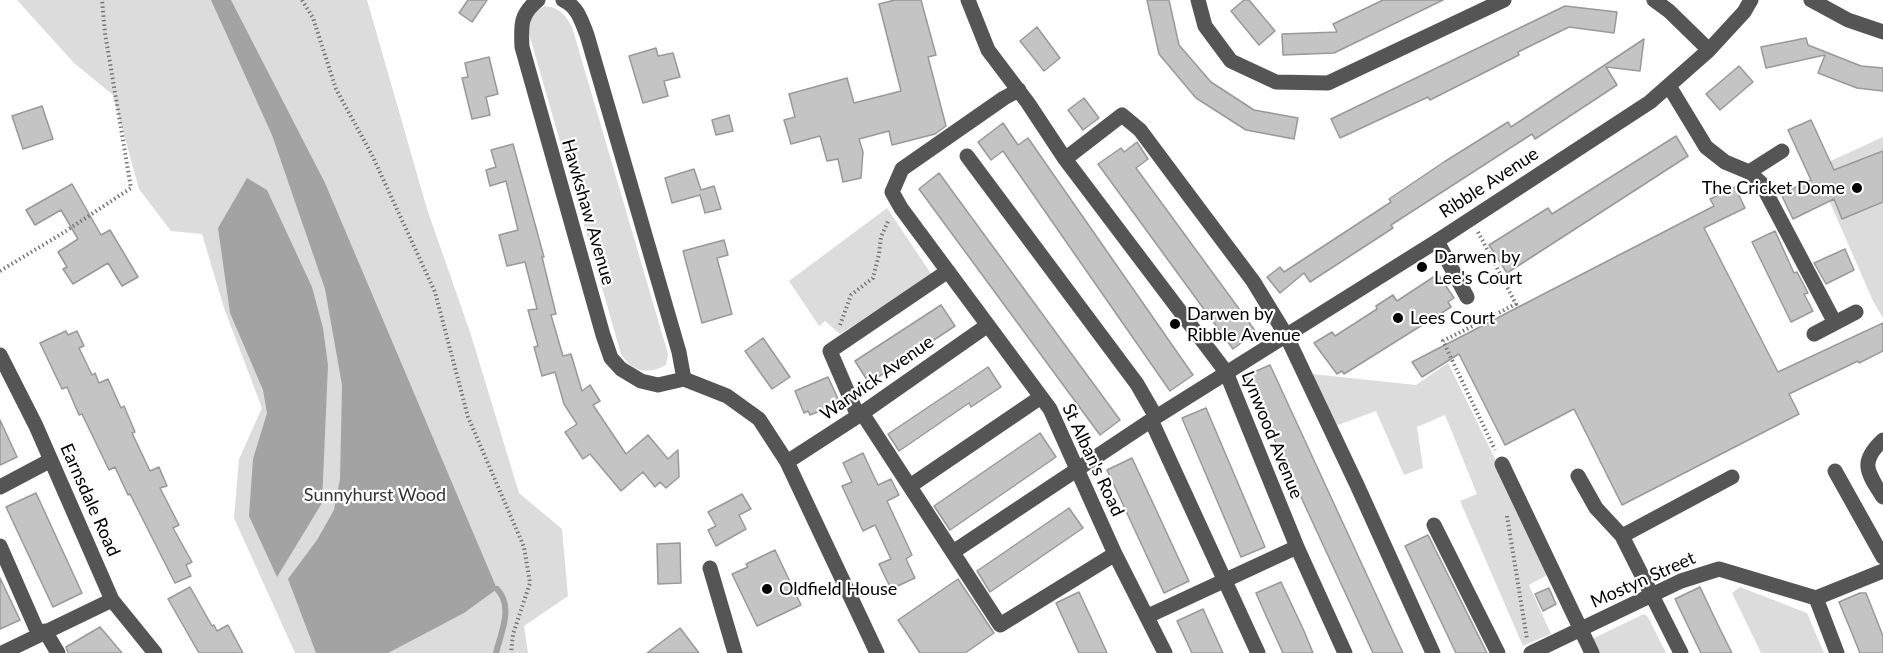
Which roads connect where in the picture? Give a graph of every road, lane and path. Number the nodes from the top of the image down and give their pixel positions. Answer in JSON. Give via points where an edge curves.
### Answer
{"nodes":[{"id":1,"x":102,"y":0,"type":"edge"},
{"id":2,"x":302,"y":0,"type":"edge"},
{"id":3,"x":538,"y":0,"type":"edge"},
{"id":4,"x":563,"y":0,"type":"edge"},
{"id":5,"x":968,"y":0,"type":"edge"},
{"id":6,"x":1198,"y":0,"type":"edge"},
{"id":7,"x":1504,"y":0,"type":"edge"},
{"id":8,"x":1654,"y":0,"type":"edge"},
{"id":9,"x":1752,"y":0,"type":"edge"},
{"id":10,"x":1811,"y":0,"type":"edge"},
{"id":11,"x":1883,"y":32,"type":"edge"},
{"id":12,"x":1709,"y":50,"type":"junction"},
{"id":13,"x":1669,"y":86,"type":"junction"},
{"id":14,"x":1024,"y":96,"type":"junction"},
{"id":15,"x":1782,"y":151,"type":"dead end"},
{"id":16,"x":967,"y":156,"type":"dead end"},
{"id":17,"x":1065,"y":159,"type":"junction"},
{"id":18,"x":1749,"y":172,"type":"junction"},
{"id":19,"x":901,"y":208,"type":"junction"},
{"id":20,"x":1470,"y":218,"type":"junction"},
{"id":21,"x":1437,"y":241,"type":"junction"},
{"id":22,"x":0,"y":271,"type":"edge"},
{"id":23,"x":948,"y":271,"type":"junction"},
{"id":24,"x":1467,"y":297,"type":"dead end"},
{"id":25,"x":1856,"y":312,"type":"dead end"},
{"id":26,"x":1835,"y":323,"type":"junction"},
{"id":27,"x":988,"y":325,"type":"junction"},
{"id":28,"x":1814,"y":334,"type":"dead end"},
{"id":29,"x":1286,"y":335,"type":"junction"},
{"id":30,"x":830,"y":351,"type":"junction"},
{"id":31,"x":0,"y":355,"type":"edge"},
{"id":32,"x":1226,"y":372,"type":"junction"},
{"id":33,"x":684,"y":379,"type":"junction"},
{"id":34,"x":1041,"y":397,"type":"junction"},
{"id":35,"x":860,"y":414,"type":"junction"},
{"id":36,"x":1154,"y":419,"type":"junction"},
{"id":37,"x":1883,"y":440,"type":"edge"},
{"id":38,"x":51,"y":460,"type":"junction"},
{"id":39,"x":787,"y":462,"type":"junction"},
{"id":40,"x":1502,"y":464,"type":"joint"},
{"id":41,"x":1076,"y":469,"type":"junction"},
{"id":42,"x":1835,"y":471,"type":"dead end"},
{"id":43,"x":1578,"y":476,"type":"dead end"},
{"id":44,"x":1732,"y":477,"type":"dead end"},
{"id":45,"x":910,"y":486,"type":"junction"},
{"id":46,"x":0,"y":487,"type":"edge"},
{"id":47,"x":1883,"y":496,"type":"edge"},
{"id":48,"x":1506,"y":510,"type":"dead end"},
{"id":49,"x":1434,"y":525,"type":"dead end"},
{"id":50,"x":1622,"y":536,"type":"junction"},
{"id":51,"x":0,"y":546,"type":"edge"},
{"id":52,"x":1297,"y":547,"type":"junction"},
{"id":53,"x":953,"y":552,"type":"junction"},
{"id":54,"x":1115,"y":554,"type":"junction"},
{"id":55,"x":1883,"y":556,"type":"edge"},
{"id":56,"x":710,"y":568,"type":"dead end"},
{"id":57,"x":5,"y":570,"type":"edge"},
{"id":58,"x":1880,"y":573,"type":"edge"},
{"id":59,"x":1225,"y":581,"type":"junction"},
{"id":60,"x":1652,"y":594,"type":"junction"},
{"id":61,"x":1816,"y":598,"type":"junction"},
{"id":62,"x":112,"y":600,"type":"junction"},
{"id":63,"x":1148,"y":616,"type":"junction"},
{"id":64,"x":1581,"y":629,"type":"junction"},
{"id":65,"x":42,"y":633,"type":"junction"},
{"id":66,"x":2,"y":653,"type":"edge"},
{"id":67,"x":58,"y":653,"type":"edge"},
{"id":68,"x":155,"y":653,"type":"edge"},
{"id":69,"x":512,"y":653,"type":"edge"},
{"id":70,"x":735,"y":653,"type":"edge"},
{"id":71,"x":877,"y":653,"type":"edge"},
{"id":72,"x":1165,"y":653,"type":"edge"},
{"id":73,"x":1258,"y":653,"type":"edge"},
{"id":74,"x":1344,"y":653,"type":"edge"},
{"id":75,"x":1433,"y":653,"type":"edge"},
{"id":76,"x":1498,"y":653,"type":"edge"},
{"id":77,"x":1531,"y":653,"type":"edge"},
{"id":78,"x":1592,"y":653,"type":"edge"},
{"id":79,"x":1682,"y":653,"type":"edge"},
{"id":80,"x":1837,"y":653,"type":"edge"}],
"edges":[{"from":1,"to":22,"type":"path","via":[[131,188]]},
{"from":2,"to":69,"type":"path","via":[[313,18],[336,88],[372,155],[435,292],[468,417],[524,547],[530,583],[513,634]]},
{"from":3,"to":33,"type":"street","name":"Hawkshaw Avenue","via":[[524,16],[522,47],[611,357],[621,369],[641,381],[658,385]]},
{"from":4,"to":33,"type":"street","via":[[578,12],[587,35]]},
{"from":5,"to":14,"type":"street","name":"Lynwood Avenue","via":[[988,50]]},
{"from":6,"to":7,"type":"street","via":[[1205,26],[1231,61],[1276,82],[1328,83]]},
{"from":8,"to":12,"type":"street"},
{"from":9,"to":12,"type":"street","name":"Ribble Avenue"},
{"from":10,"to":11,"type":"street","via":[[1848,20]]},
{"from":12,"to":13,"type":"street","name":"Ribble Avenue"},
{"from":13,"to":18,"type":"street","via":[[1706,147],[1725,162]]},
{"from":13,"to":20,"type":"street","name":"Ribble Avenue"},
{"from":14,"to":17,"type":"street","name":"Lynwood Avenue"},
{"from":14,"to":19,"type":"street","via":[[1004,98],[902,169],[892,192]]},
{"from":15,"to":18,"type":"street"},
{"from":16,"to":36,"type":"street","via":[[1137,384]]},
{"from":17,"to":29,"type":"street","via":[[1122,115],[1140,130],[1253,281]]},
{"from":17,"to":32,"type":"street","name":"Lynwood Avenue"},
{"from":18,"to":26,"type":"street","via":[[1761,183]]},
{"from":19,"to":23,"type":"street","name":"St Alban's Road"},
{"from":19,"to":30,"type":"path","via":[[888,220],[873,278],[851,295]]},
{"from":20,"to":21,"type":"street","name":"Ribble Avenue"},
{"from":20,"to":40,"type":"path","via":[[1516,304],[1443,341]]},
{"from":21,"to":24,"type":"street"},
{"from":21,"to":29,"type":"street","name":"Ribble Avenue"},
{"from":23,"to":27,"type":"street","name":"St Alban's Road"},
{"from":23,"to":30,"type":"street"},
{"from":25,"to":26,"type":"street"},
{"from":26,"to":28,"type":"street"},
{"from":27,"to":34,"type":"street","name":"St Alban's Road"},
{"from":27,"to":35,"type":"street","name":"Warwick Avenue"},
{"from":29,"to":32,"type":"street","name":"Ribble Avenue"},
{"from":29,"to":75,"type":"street"},
{"from":30,"to":35,"type":"street"},
{"from":31,"to":38,"type":"street","name":"Earnsdale Road"},
{"from":32,"to":36,"type":"street","name":"Ribble Avenue"},
{"from":32,"to":52,"type":"street","name":"Lynwood Avenue"},
{"from":33,"to":39,"type":"street","via":[[727,396],[747,409],[759,419]]},
{"from":34,"to":41,"type":"street","name":"St Alban's Road"},
{"from":34,"to":45,"type":"street"},
{"from":35,"to":39,"type":"street","name":"Warwick Avenue"},
{"from":35,"to":45,"type":"street"},
{"from":36,"to":41,"type":"street","name":"Ribble Avenue"},
{"from":36,"to":59,"type":"street"},
{"from":37,"to":47,"type":"street","via":[[1868,456],[1867,466]]},
{"from":38,"to":46,"type":"street"},
{"from":38,"to":62,"type":"street","name":"Earnsdale Road"},
{"from":39,"to":71,"type":"street"},
{"from":40,"to":64,"type":"street"},
{"from":41,"to":53,"type":"street","name":"Ribble Avenue"},
{"from":41,"to":54,"type":"street","name":"St Alban's Road"},
{"from":42,"to":55,"type":"street"},
{"from":43,"to":50,"type":"street","via":[[1596,508]]},
{"from":44,"to":50,"type":"street"},
{"from":45,"to":53,"type":"street"},
{"from":48,"to":77,"type":"path"},
{"from":49,"to":76,"type":"street"},
{"from":50,"to":60,"type":"street"},
{"from":51,"to":57,"type":"street"},
{"from":52,"to":59,"type":"street"},
{"from":52,"to":74,"type":"street","name":"Lynwood Avenue"},
{"from":53,"to":54,"type":"street","via":[[1000,625]]},
{"from":54,"to":63,"type":"street","name":"St Alban's Road"},
{"from":56,"to":70,"type":"street"},
{"from":57,"to":65,"type":"street"},
{"from":58,"to":61,"type":"street"},
{"from":59,"to":63,"type":"street"},
{"from":59,"to":73,"type":"street"},
{"from":60,"to":61,"type":"street","name":"Mostyn Street","via":[[1719,569]]},
{"from":60,"to":64,"type":"street","name":"Mostyn Street"},
{"from":60,"to":79,"type":"street"},
{"from":61,"to":80,"type":"street"},
{"from":62,"to":65,"type":"street"},
{"from":62,"to":68,"type":"street","name":"Earnsdale Road"},
{"from":63,"to":72,"type":"street","name":"St Alban's Road"},
{"from":64,"to":77,"type":"street","name":"Mostyn Street"},
{"from":64,"to":78,"type":"street"},
{"from":65,"to":66,"type":"street"},
{"from":65,"to":67,"type":"street"}]}
